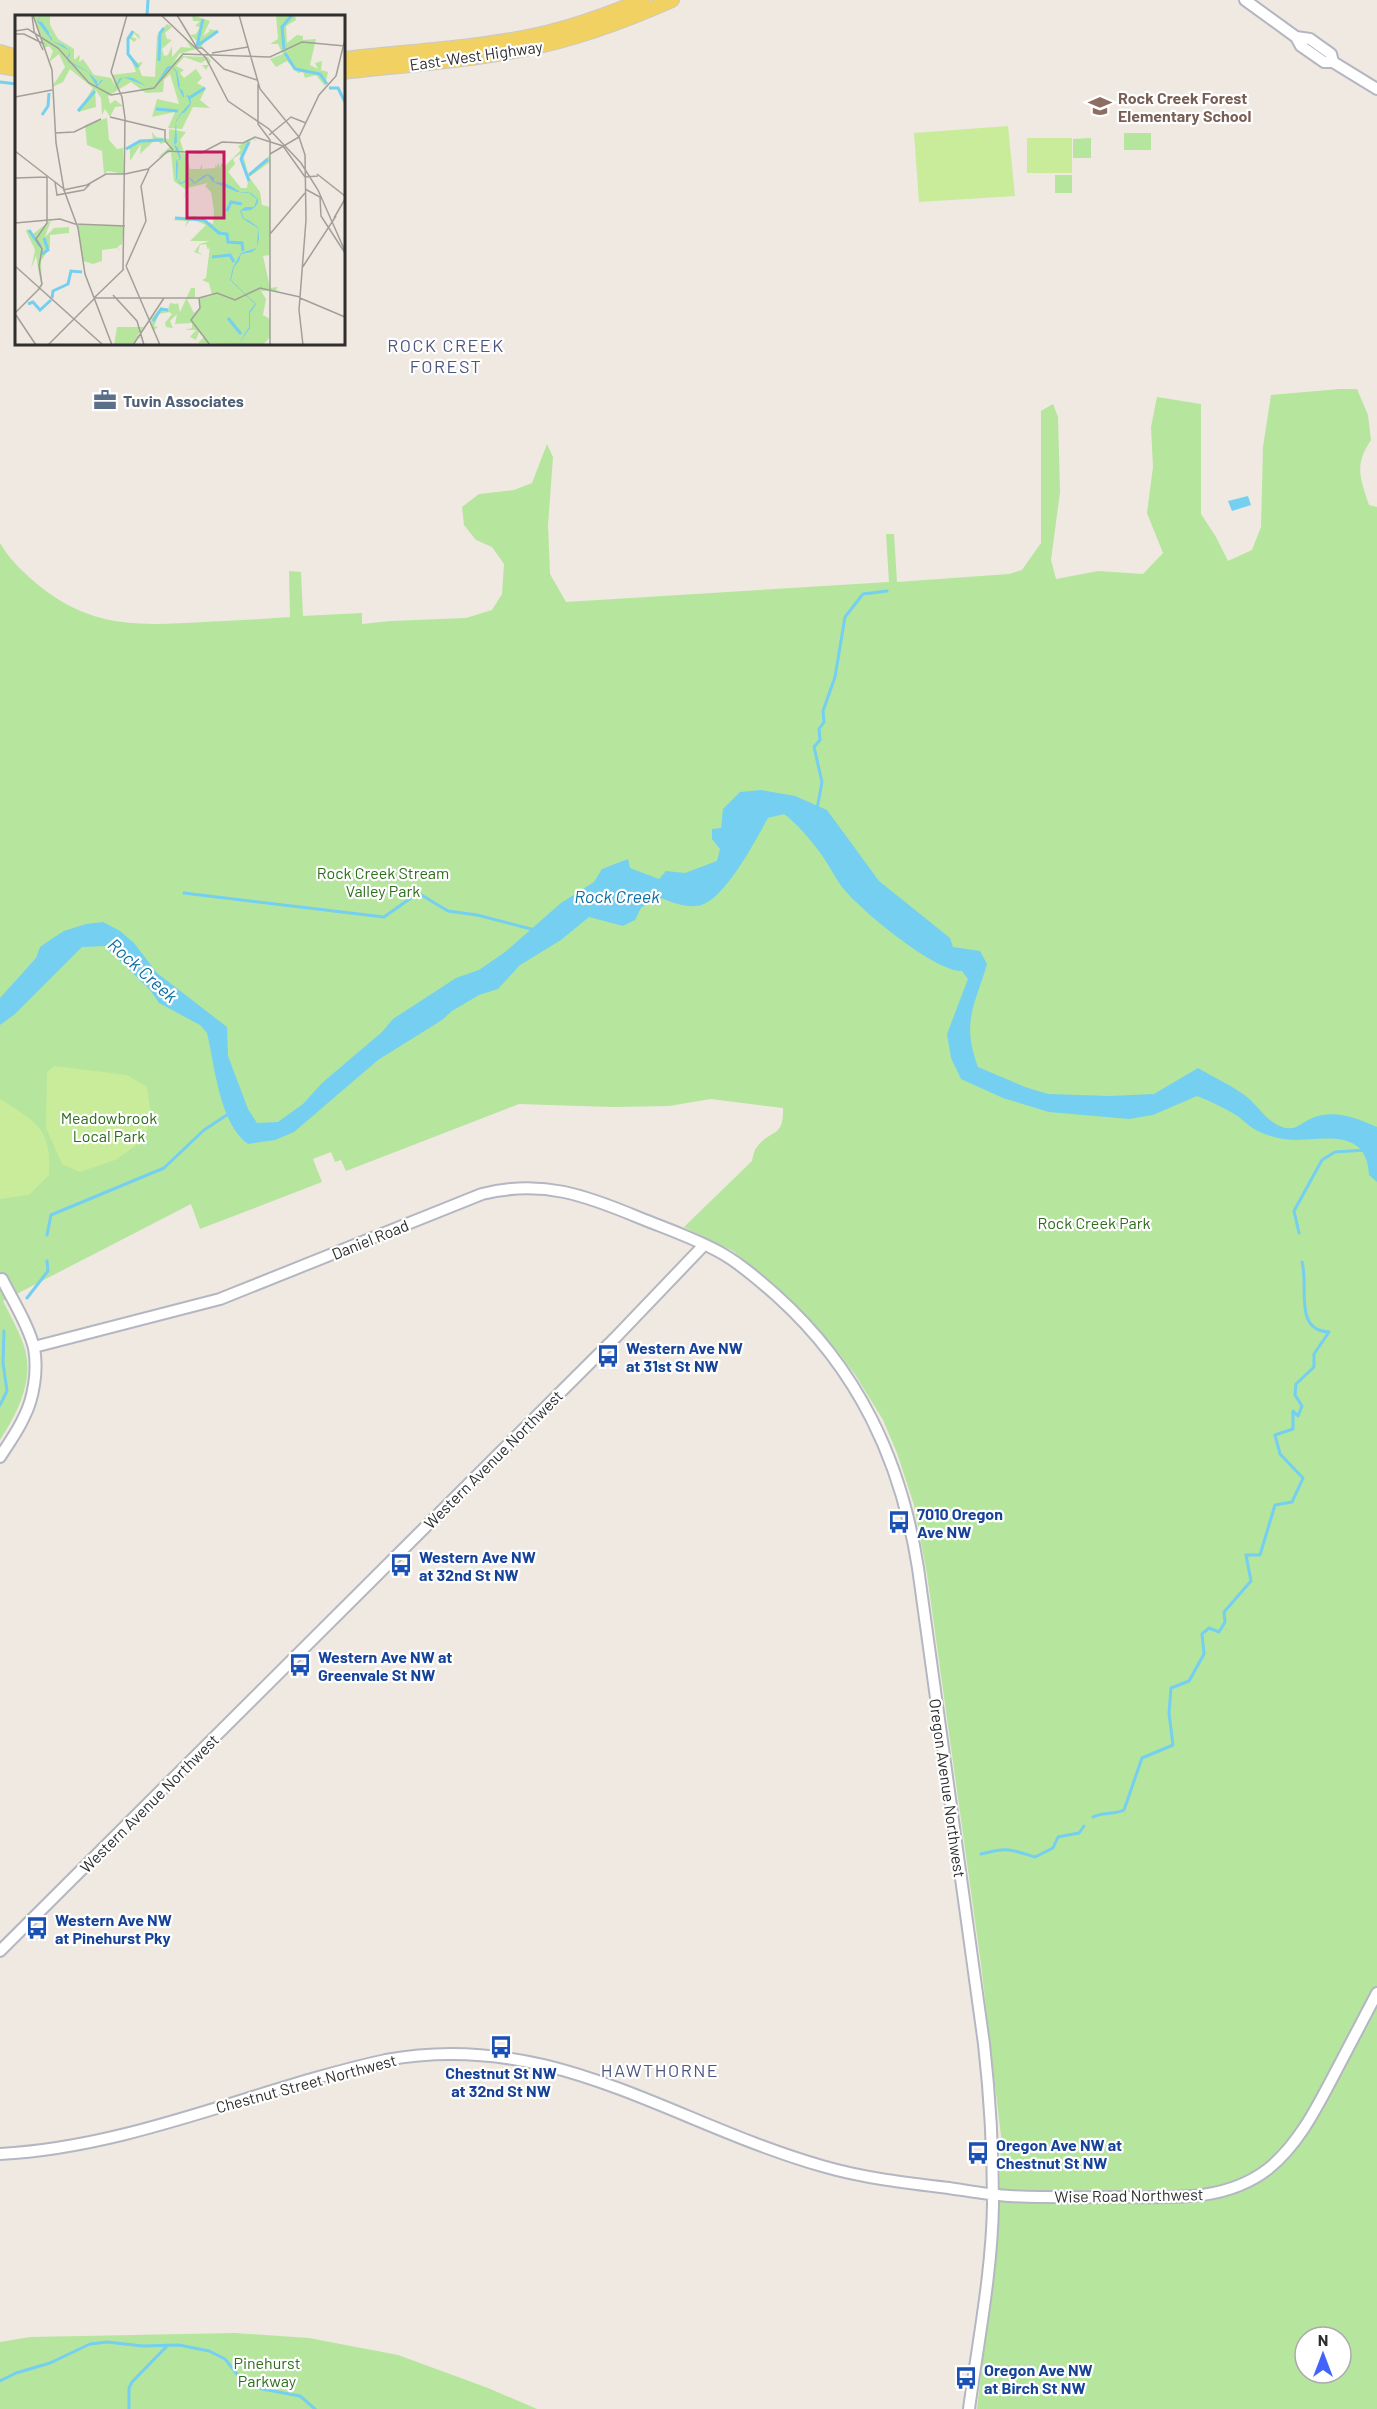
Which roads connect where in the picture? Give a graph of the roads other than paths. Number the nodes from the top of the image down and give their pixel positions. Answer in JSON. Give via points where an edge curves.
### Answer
{"nodes":[{"id":1,"x":642,"y":0,"type":"edge"},
{"id":2,"x":672,"y":0,"type":"edge"},
{"id":3,"x":1245,"y":0,"type":"edge"},
{"id":4,"x":0,"y":52,"type":"edge"},
{"id":5,"x":15,"y":57,"type":"edge"},
{"id":6,"x":345,"y":59,"type":"edge"},
{"id":7,"x":0,"y":66,"type":"edge"},
{"id":8,"x":15,"y":69,"type":"edge"},
{"id":9,"x":345,"y":72,"type":"edge"},
{"id":10,"x":1377,"y":89,"type":"edge"},
{"id":11,"x":704,"y":1245,"type":"junction"},
{"id":12,"x":1,"y":1280,"type":"edge"},
{"id":13,"x":33,"y":1347,"type":"junction"},
{"id":14,"x":0,"y":1457,"type":"edge"},
{"id":15,"x":0,"y":1950,"type":"edge"},
{"id":16,"x":1377,"y":1993,"type":"edge"},
{"id":17,"x":0,"y":2154,"type":"edge"},
{"id":18,"x":992,"y":2194,"type":"junction"},
{"id":19,"x":969,"y":2409,"type":"edge"}],
"edges":[{"from":1,"to":6,"type":"main road","name":"East-West Highway","via":[[589,21],[509,40]]},
{"from":2,"to":9,"type":"main road","name":"East-West Highway","via":[[599,29],[526,49]]},
{"from":3,"to":10,"type":"street","via":[[1296,37],[1310,39],[1331,54],[1333,62]]},
{"from":4,"to":5,"type":"main road"},
{"from":7,"to":8,"type":"main road"},
{"from":11,"to":13,"type":"street","name":"Daniel Road","via":[[567,1191],[500,1190],[220,1299]]},
{"from":11,"to":15,"type":"street","name":"Western Avenue Northwest"},
{"from":11,"to":18,"type":"street","name":"Oregon Avenue Northwest","via":[[759,1281],[816,1334],[861,1399],[898,1482],[918,1568],[982,2033],[990,2110]]},
{"from":12,"to":13,"type":"street"},
{"from":13,"to":14,"type":"street","via":[[33,1384],[25,1417]]},
{"from":16,"to":18,"type":"street","name":"Wise Road Northwest","via":[[1300,2133],[1273,2165],[1244,2184],[1189,2197]]},
{"from":17,"to":18,"type":"street","name":"Chestnut Street Northwest","via":[[100,2140],[386,2060],[424,2054],[477,2054],[530,2061],[580,2074],[824,2166],[883,2180]]},
{"from":18,"to":19,"type":"street","name":"Oregon Avenue Northwest","via":[[989,2256]]}]}
